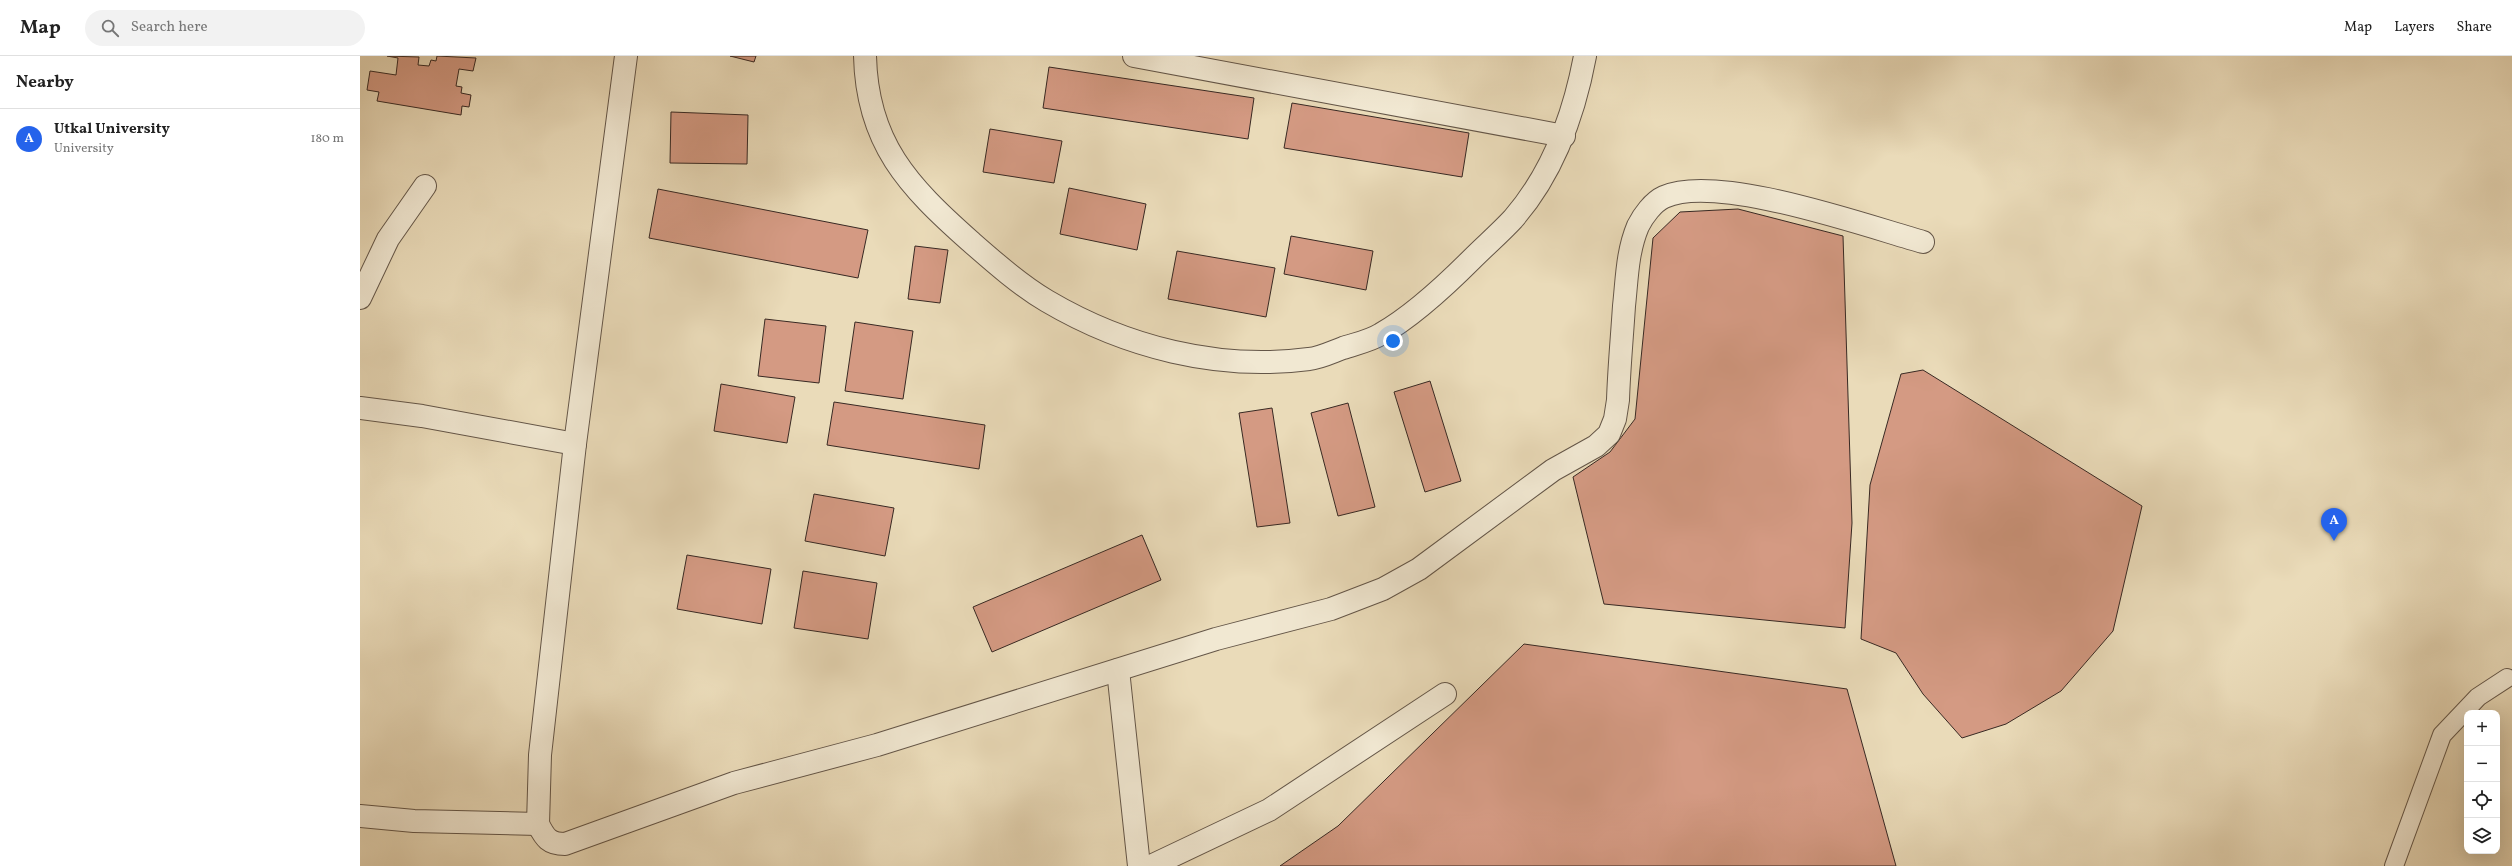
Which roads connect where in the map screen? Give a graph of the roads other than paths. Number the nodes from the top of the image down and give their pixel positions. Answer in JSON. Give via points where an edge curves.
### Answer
{"nodes":[{"id":1,"x":626,"y":56,"type":"edge"},
{"id":2,"x":865,"y":56,"type":"edge"},
{"id":3,"x":1134,"y":56,"type":"edge"},
{"id":4,"x":1585,"y":56,"type":"edge"},
{"id":5,"x":1564,"y":136,"type":"junction"},
{"id":6,"x":425,"y":186,"type":"dead end"},
{"id":7,"x":1923,"y":242,"type":"dead end"},
{"id":8,"x":360,"y":298,"type":"edge"},
{"id":9,"x":360,"y":408,"type":"edge"},
{"id":10,"x":575,"y":444,"type":"junction"},
{"id":11,"x":1118,"y":670,"type":"junction"},
{"id":12,"x":2507,"y":678,"type":"dead end"},
{"id":13,"x":1445,"y":694,"type":"dead end"},
{"id":14,"x":360,"y":816,"type":"edge"},
{"id":15,"x":538,"y":824,"type":"junction"},
{"id":16,"x":1139,"y":866,"type":"edge"},
{"id":17,"x":1151,"y":866,"type":"edge"},
{"id":18,"x":2394,"y":866,"type":"edge"}],
"edges":[{"from":1,"to":10,"type":"street"},
{"from":2,"to":5,"type":"street","via":[[866,85],[880,135],[904,176],[949,223],[989,258],[1047,301],[1123,338],[1189,356],[1247,363],[1311,359],[1381,335],[1444,286],[1514,218],[1544,174]]},
{"from":3,"to":5,"type":"street"},
{"from":4,"to":5,"type":"street","via":[[1580,86]]},
{"from":6,"to":8,"type":"street","via":[[388,240]]},
{"from":7,"to":11,"type":"street","via":[[1809,209],[1735,193],[1713,190],[1687,191],[1664,197],[1652,206],[1638,225],[1629,255],[1615,419],[1609,434],[1596,446],[1553,470],[1419,569],[1383,589],[1331,609],[1216,638]]},
{"from":9,"to":10,"type":"street","via":[[422,416]]},
{"from":10,"to":15,"type":"street","via":[[540,755]]},
{"from":11,"to":15,"type":"street","via":[[877,745],[734,783],[565,844],[553,844],[545,837]]},
{"from":11,"to":16,"type":"street"},
{"from":12,"to":18,"type":"lane","via":[[2478,697],[2442,735]]},
{"from":13,"to":17,"type":"street","via":[[1269,810]]},
{"from":14,"to":15,"type":"street","via":[[414,821]]}]}
